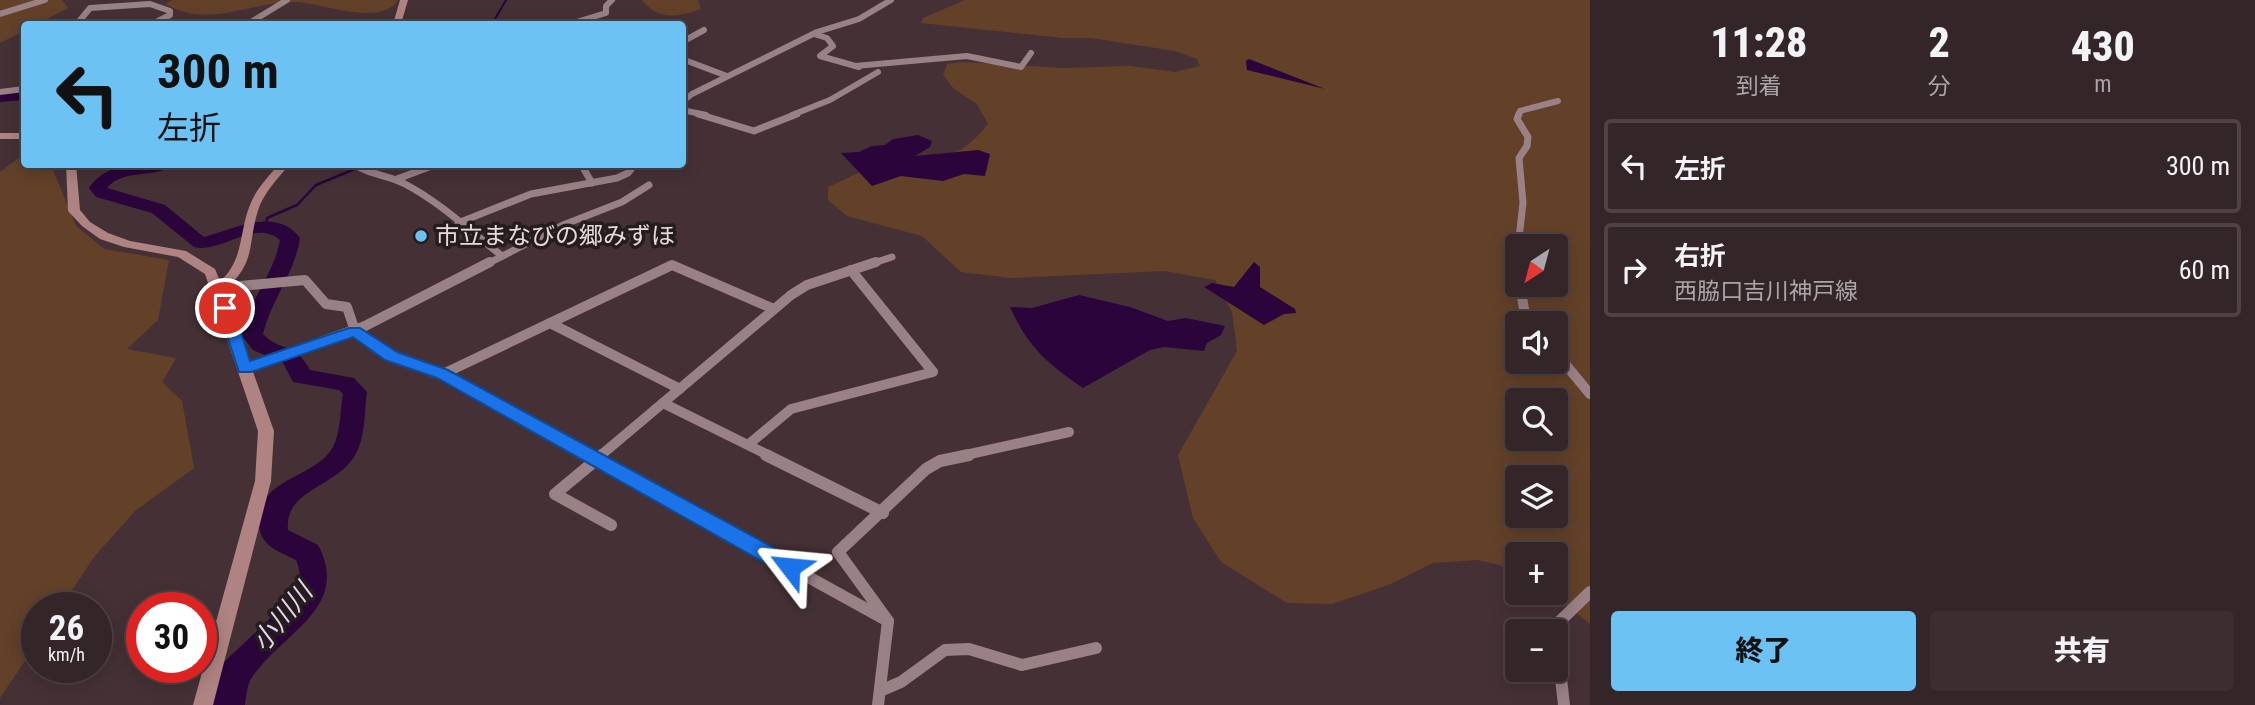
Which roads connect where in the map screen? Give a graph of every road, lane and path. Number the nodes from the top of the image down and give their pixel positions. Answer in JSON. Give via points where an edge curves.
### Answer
{"nodes":[{"id":1,"x":44,"y":0,"type":"edge"},
{"id":2,"x":287,"y":0,"type":"edge"},
{"id":3,"x":404,"y":0,"type":"edge"},
{"id":4,"x":612,"y":0,"type":"edge"},
{"id":5,"x":891,"y":0,"type":"edge"},
{"id":6,"x":0,"y":14,"type":"edge"},
{"id":7,"x":79,"y":21,"type":"edge"},
{"id":8,"x":158,"y":21,"type":"edge"},
{"id":9,"x":253,"y":21,"type":"edge"},
{"id":10,"x":398,"y":21,"type":"edge"},
{"id":11,"x":579,"y":21,"type":"edge"},
{"id":12,"x":704,"y":30,"type":"dead end"},
{"id":13,"x":814,"y":34,"type":"junction"},
{"id":14,"x":686,"y":40,"type":"edge"},
{"id":15,"x":1031,"y":53,"type":"dead end"},
{"id":16,"x":686,"y":61,"type":"edge"},
{"id":17,"x":855,"y":66,"type":"junction"},
{"id":18,"x":878,"y":72,"type":"junction"},
{"id":19,"x":890,"y":75,"type":"dead end"},
{"id":20,"x":727,"y":76,"type":"junction"},
{"id":21,"x":21,"y":89,"type":"edge"},
{"id":22,"x":0,"y":92,"type":"edge"},
{"id":23,"x":686,"y":100,"type":"edge"},
{"id":24,"x":1558,"y":101,"type":"dead end"},
{"id":25,"x":686,"y":111,"type":"edge"},
{"id":26,"x":0,"y":136,"type":"edge"},
{"id":27,"x":21,"y":136,"type":"edge"},
{"id":28,"x":71,"y":168,"type":"edge"},
{"id":29,"x":281,"y":168,"type":"edge"},
{"id":30,"x":358,"y":168,"type":"edge"},
{"id":31,"x":426,"y":168,"type":"edge"},
{"id":32,"x":583,"y":168,"type":"edge"},
{"id":33,"x":632,"y":168,"type":"edge"},
{"id":34,"x":397,"y":179,"type":"junction"},
{"id":35,"x":592,"y":183,"type":"junction"},
{"id":36,"x":649,"y":185,"type":"dead end"},
{"id":37,"x":458,"y":223,"type":"junction"},
{"id":38,"x":1519,"y":234,"type":"edge"},
{"id":39,"x":502,"y":256,"type":"junction"},
{"id":40,"x":892,"y":257,"type":"dead end"},
{"id":41,"x":850,"y":270,"type":"junction"},
{"id":42,"x":219,"y":288,"type":"junction"},
{"id":43,"x":774,"y":309,"type":"junction"},
{"id":44,"x":550,"y":323,"type":"junction"},
{"id":45,"x":355,"y":331,"type":"junction"},
{"id":46,"x":1568,"y":367,"type":"edge"},
{"id":47,"x":245,"y":369,"type":"junction"},
{"id":48,"x":443,"y":374,"type":"junction"},
{"id":49,"x":680,"y":389,"type":"junction"},
{"id":50,"x":1590,"y":394,"type":"edge"},
{"id":51,"x":663,"y":403,"type":"junction"},
{"id":52,"x":1069,"y":432,"type":"dead end"},
{"id":53,"x":749,"y":444,"type":"junction"},
{"id":54,"x":595,"y":458,"type":"junction"},
{"id":55,"x":883,"y":513,"type":"junction"},
{"id":56,"x":611,"y":525,"type":"dead end"},
{"id":57,"x":1590,"y":592,"type":"edge"},
{"id":58,"x":1562,"y":619,"type":"edge"},
{"id":59,"x":888,"y":621,"type":"junction"},
{"id":60,"x":1096,"y":648,"type":"dead end"},
{"id":61,"x":1561,"y":682,"type":"edge"},
{"id":62,"x":879,"y":698,"type":"edge"},
{"id":63,"x":203,"y":705,"type":"edge"},
{"id":64,"x":1564,"y":705,"type":"edge"}],
"edges":[{"from":1,"to":6,"type":"street"},
{"from":2,"to":9,"type":"street"},
{"from":3,"to":10,"type":"main road"},
{"from":4,"to":11,"type":"street","via":[[607,13]]},
{"from":5,"to":13,"type":"street","via":[[859,19]]},
{"from":7,"to":8,"type":"street","via":[[90,8],[150,4],[170,11]]},
{"from":12,"to":14,"type":"street"},
{"from":13,"to":17,"type":"street","via":[[827,38],[833,46],[820,57]]},
{"from":13,"to":20,"type":"street"},
{"from":15,"to":17,"type":"street","via":[[1021,67],[967,55]]},
{"from":16,"to":20,"type":"street"},
{"from":17,"to":18,"type":"street"},
{"from":18,"to":19,"type":"street"},
{"from":18,"to":25,"type":"street","via":[[830,100],[754,131]]},
{"from":20,"to":23,"type":"street"},
{"from":21,"to":22,"type":"street"},
{"from":24,"to":38,"type":"street","via":[[1530,106],[1520,111],[1517,119],[1528,137],[1519,158],[1523,203]]},
{"from":26,"to":27,"type":"main road"},
{"from":28,"to":42,"type":"main road","via":[[74,211],[86,224],[128,244],[182,254],[211,272]]},
{"from":29,"to":42,"type":"main road","via":[[255,207],[241,269]]},
{"from":30,"to":34,"type":"street"},
{"from":31,"to":34,"type":"street"},
{"from":32,"to":35,"type":"street"},
{"from":33,"to":35,"type":"street","via":[[617,178]]},
{"from":34,"to":37,"type":"street"},
{"from":35,"to":37,"type":"street","via":[[531,194]]},
{"from":36,"to":39,"type":"street","via":[[622,202]]},
{"from":37,"to":39,"type":"street"},
{"from":39,"to":45,"type":"street"},
{"from":40,"to":41,"type":"street"},
{"from":41,"to":43,"type":"street","via":[[807,285]]},
{"from":41,"to":53,"type":"street","via":[[933,372],[791,409]]},
{"from":42,"to":45,"type":"street","via":[[305,280],[326,304],[347,307]]},
{"from":42,"to":47,"type":"main road"},
{"from":43,"to":44,"type":"street","via":[[673,265]]},
{"from":43,"to":49,"type":"street"},
{"from":44,"to":48,"type":"street"},
{"from":44,"to":49,"type":"street"},
{"from":45,"to":47,"type":"street"},
{"from":45,"to":48,"type":"street","via":[[391,356]]},
{"from":46,"to":50,"type":"street"},
{"from":47,"to":63,"type":"main road","via":[[265,430],[263,481]]},
{"from":48,"to":54,"type":"street"},
{"from":49,"to":51,"type":"street"},
{"from":51,"to":53,"type":"street"},
{"from":51,"to":54,"type":"street"},
{"from":52,"to":55,"type":"street","via":[[940,461],[926,469]]},
{"from":53,"to":55,"type":"street"},
{"from":54,"to":56,"type":"street","via":[[555,494]]},
{"from":54,"to":59,"type":"street"},
{"from":55,"to":59,"type":"street","via":[[838,552]]},
{"from":57,"to":58,"type":"street"},
{"from":59,"to":62,"type":"street"},
{"from":60,"to":62,"type":"street","via":[[1021,664],[969,649],[945,650]]},
{"from":61,"to":64,"type":"street"}]}
